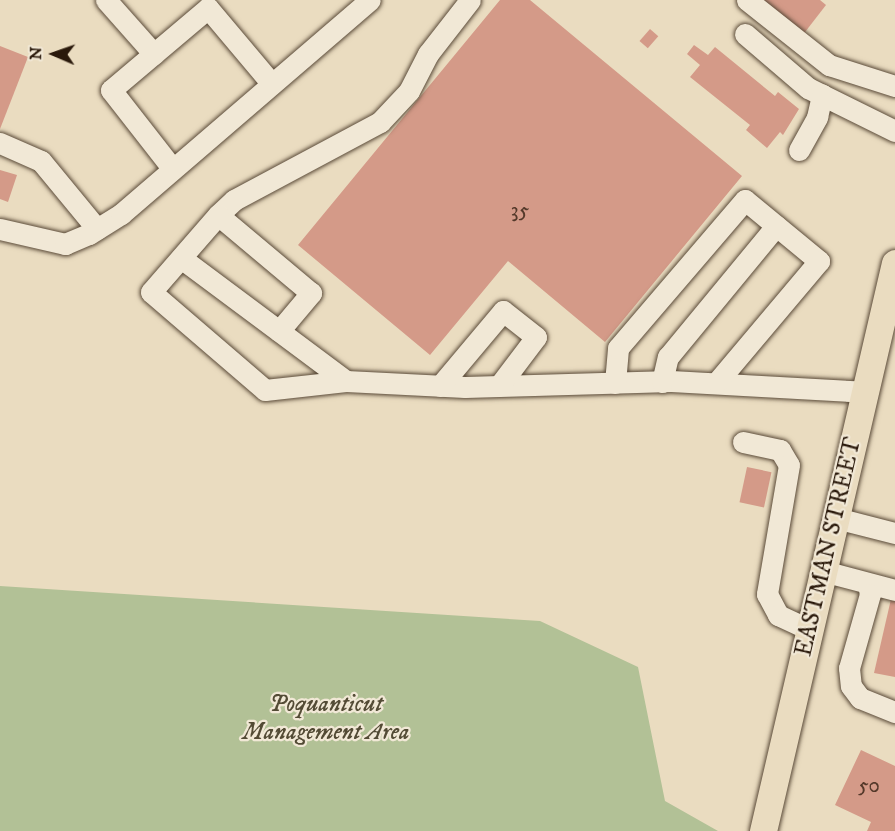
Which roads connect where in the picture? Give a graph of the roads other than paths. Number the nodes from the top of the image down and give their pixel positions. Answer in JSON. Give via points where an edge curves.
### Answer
{"nodes":[{"id":1,"x":106,"y":0,"type":"edge"},
{"id":2,"x":370,"y":0,"type":"edge"},
{"id":3,"x":470,"y":0,"type":"edge"},
{"id":4,"x":747,"y":0,"type":"edge"},
{"id":5,"x":745,"y":34,"type":"dead end"},
{"id":6,"x":154,"y":54,"type":"junction"},
{"id":7,"x":272,"y":84,"type":"junction"},
{"id":8,"x":895,"y":86,"type":"edge"},
{"id":9,"x":822,"y":95,"type":"junction"},
{"id":10,"x":895,"y":131,"type":"edge"},
{"id":11,"x":0,"y":143,"type":"edge"},
{"id":12,"x":799,"y":150,"type":"dead end"},
{"id":13,"x":172,"y":168,"type":"junction"},
{"id":14,"x":218,"y":215,"type":"junction"},
{"id":15,"x":776,"y":226,"type":"junction"},
{"id":16,"x":0,"y":229,"type":"edge"},
{"id":17,"x":97,"y":229,"type":"junction"},
{"id":18,"x":181,"y":258,"type":"junction"},
{"id":19,"x":895,"y":263,"type":"edge"},
{"id":20,"x":279,"y":331,"type":"junction"},
{"id":21,"x":345,"y":381,"type":"junction"},
{"id":22,"x":662,"y":382,"type":"junction"},
{"id":23,"x":717,"y":382,"type":"junction"},
{"id":24,"x":615,"y":383,"type":"junction"},
{"id":25,"x":440,"y":386,"type":"junction"},
{"id":26,"x":499,"y":386,"type":"junction"},
{"id":27,"x":865,"y":392,"type":"junction"},
{"id":28,"x":743,"y":442,"type":"dead end"},
{"id":29,"x":836,"y":518,"type":"junction"},
{"id":30,"x":895,"y":533,"type":"edge"},
{"id":31,"x":823,"y":571,"type":"junction"},
{"id":32,"x":868,"y":585,"type":"junction"},
{"id":33,"x":895,"y":590,"type":"edge"},
{"id":34,"x":810,"y":630,"type":"junction"},
{"id":35,"x":895,"y":712,"type":"edge"},
{"id":36,"x":763,"y":831,"type":"edge"}],
"edges":[{"from":1,"to":6,"type":"lane"},
{"from":2,"to":7,"type":"lane"},
{"from":3,"to":14,"type":"lane","via":[[428,54],[409,91],[380,122],[234,200]]},
{"from":4,"to":8,"type":"lane","via":[[829,65]]},
{"from":5,"to":9,"type":"lane","via":[[808,88]]},
{"from":6,"to":7,"type":"lane","via":[[208,8]]},
{"from":6,"to":13,"type":"lane","via":[[111,90]]},
{"from":7,"to":13,"type":"lane"},
{"from":9,"to":10,"type":"lane"},
{"from":9,"to":12,"type":"lane","via":[[817,117]]},
{"from":11,"to":17,"type":"lane","via":[[41,161]]},
{"from":13,"to":17,"type":"lane"},
{"from":14,"to":18,"type":"lane"},
{"from":14,"to":20,"type":"lane","via":[[311,293]]},
{"from":15,"to":22,"type":"lane","via":[[668,357]]},
{"from":15,"to":23,"type":"lane","via":[[819,261]]},
{"from":15,"to":24,"type":"lane","via":[[745,200],[618,348]]},
{"from":16,"to":17,"type":"lane","via":[[65,244]]},
{"from":18,"to":20,"type":"lane"},
{"from":18,"to":21,"type":"lane","via":[[151,292],[265,390]]},
{"from":19,"to":27,"type":"main road","name":"EASTMAN STREET"},
{"from":20,"to":21,"type":"lane"},
{"from":21,"to":25,"type":"lane"},
{"from":22,"to":23,"type":"lane"},
{"from":22,"to":24,"type":"lane"},
{"from":23,"to":27,"type":"lane"},
{"from":24,"to":26,"type":"lane"},
{"from":25,"to":26,"type":"lane"},
{"from":25,"to":26,"type":"lane","via":[[503,311],[536,337]]},
{"from":27,"to":29,"type":"main road","name":"EASTMAN STREET"},
{"from":28,"to":34,"type":"lane","via":[[780,450],[789,465],[767,594],[778,615]]},
{"from":29,"to":30,"type":"lane"},
{"from":29,"to":31,"type":"main road","name":"EASTMAN STREET"},
{"from":31,"to":32,"type":"lane"},
{"from":31,"to":34,"type":"main road","name":"EASTMAN STREET"},
{"from":32,"to":33,"type":"lane"},
{"from":32,"to":35,"type":"lane","via":[[870,594],[849,668],[851,686],[860,698]]},
{"from":34,"to":36,"type":"main road","name":"EASTMAN STREET"}]}
